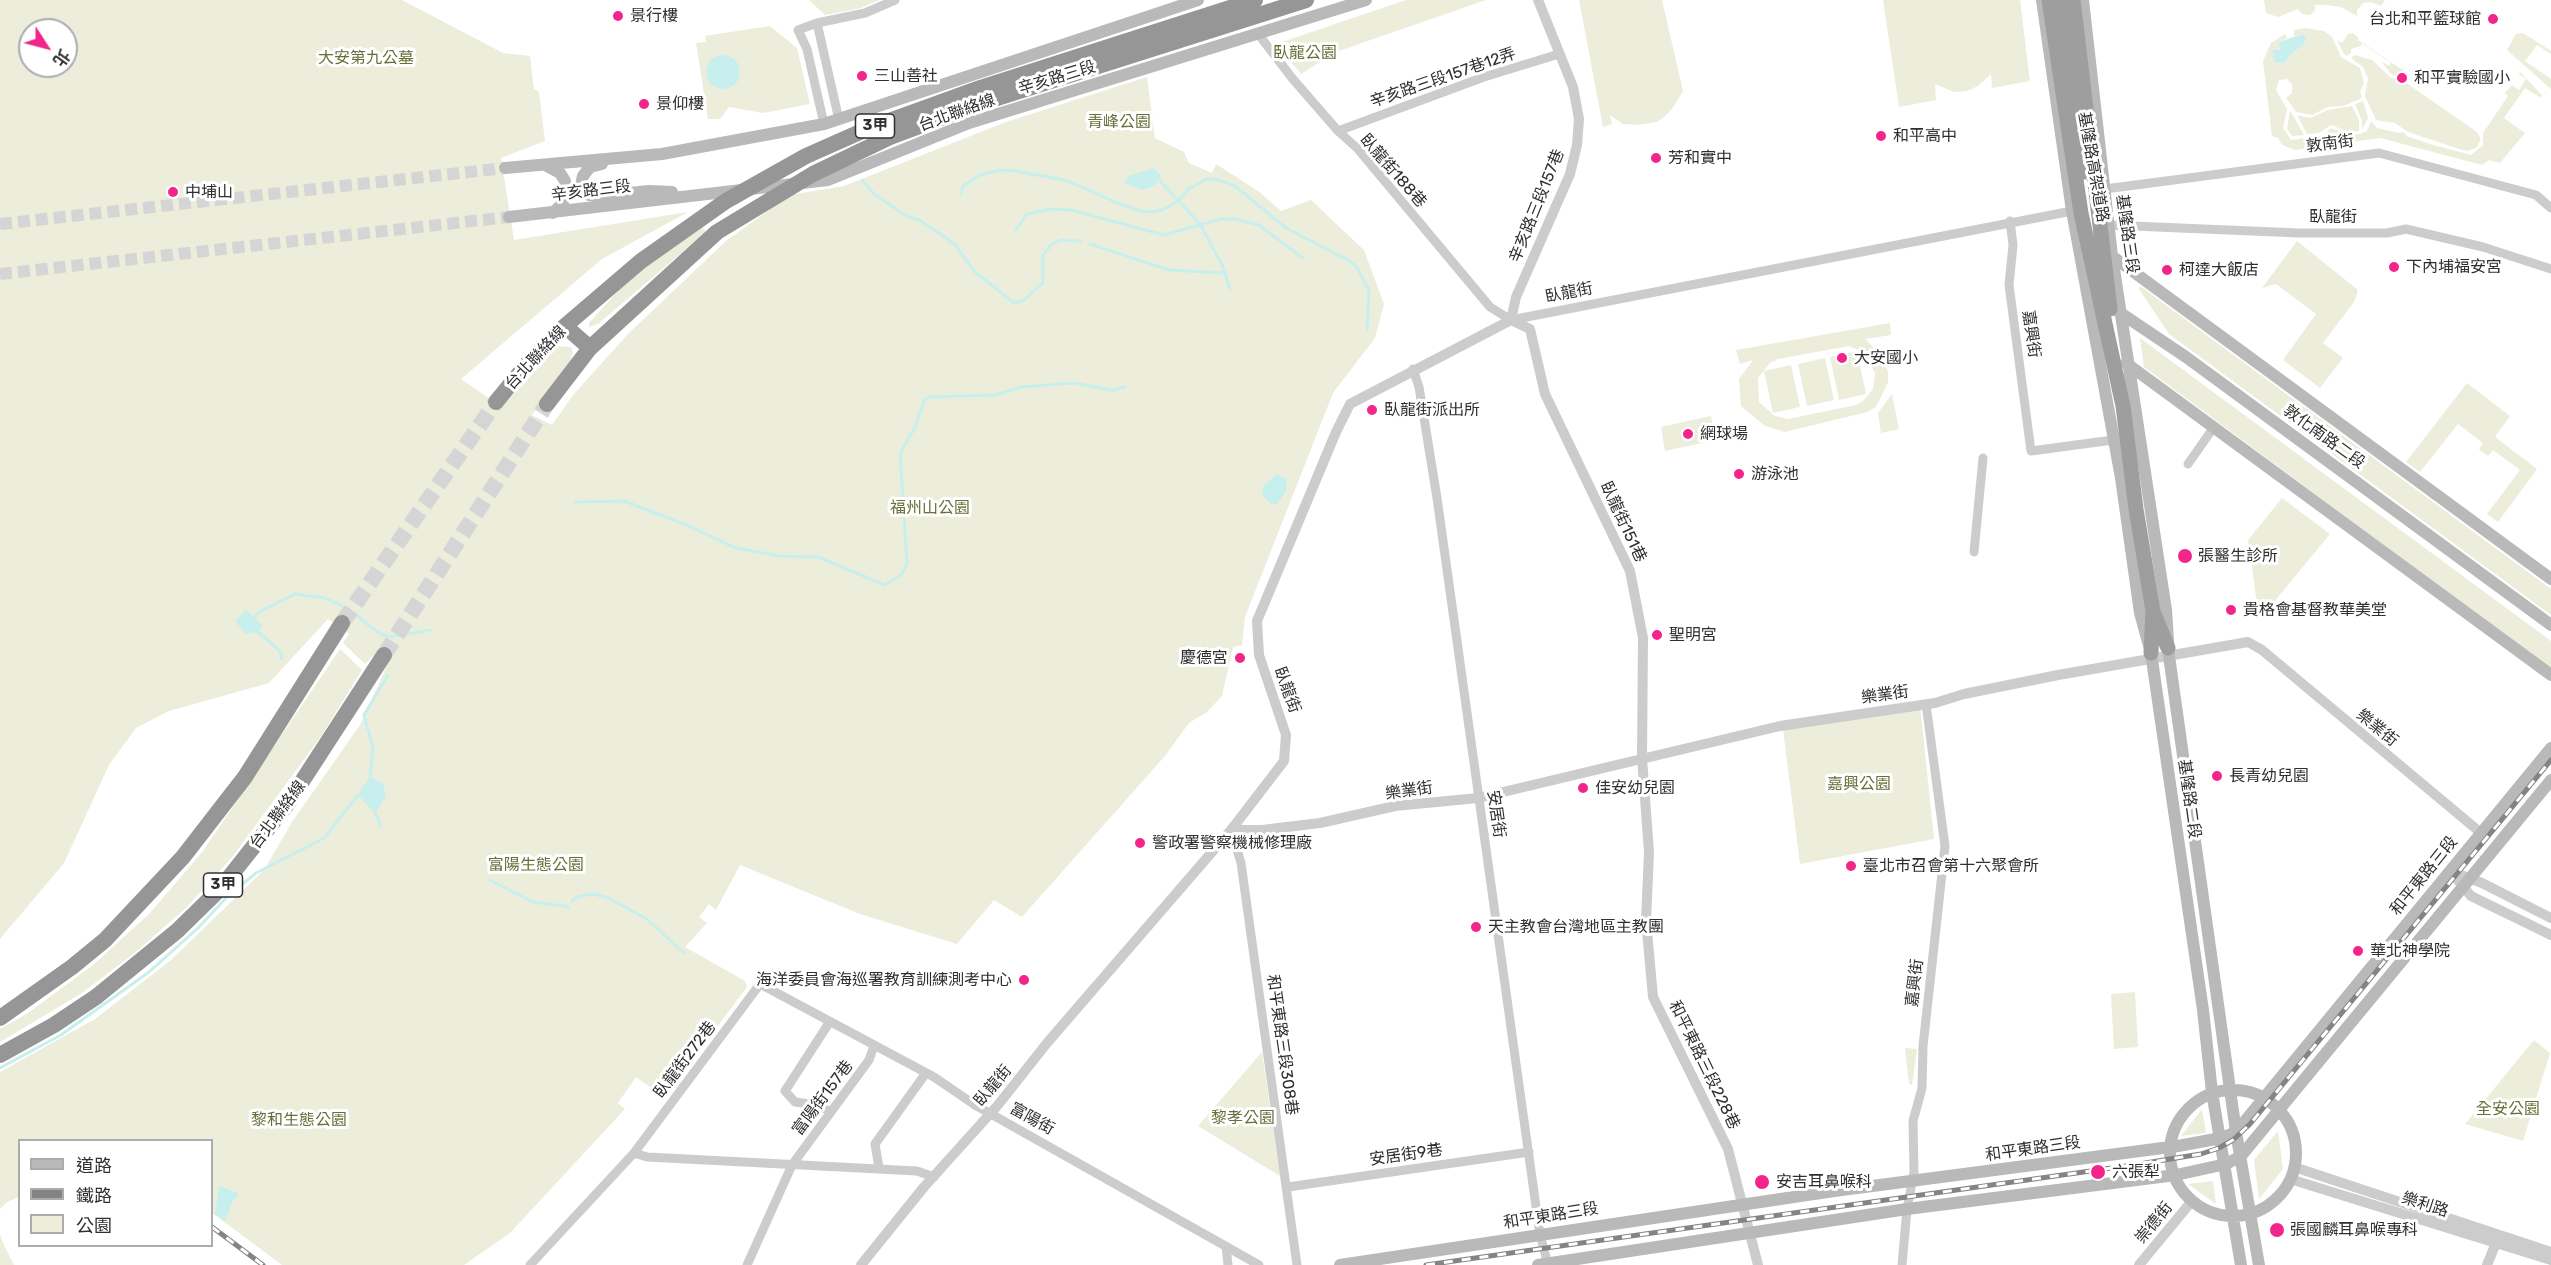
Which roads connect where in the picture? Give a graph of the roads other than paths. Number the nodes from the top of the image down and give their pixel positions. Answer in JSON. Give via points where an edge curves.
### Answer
{"nodes":[{"id":1,"x":895,"y":0,"type":"edge"},
{"id":2,"x":1198,"y":0,"type":"edge"},
{"id":3,"x":1255,"y":0,"type":"edge"},
{"id":4,"x":1306,"y":0,"type":"edge"},
{"id":5,"x":1366,"y":0,"type":"edge"},
{"id":6,"x":1538,"y":0,"type":"edge"},
{"id":7,"x":2042,"y":0,"type":"edge"},
{"id":8,"x":2049,"y":0,"type":"edge"},
{"id":9,"x":2061,"y":0,"type":"edge"},
{"id":10,"x":2073,"y":0,"type":"edge"},
{"id":11,"x":2083,"y":0,"type":"edge"},
{"id":12,"x":817,"y":23,"type":"junction"},
{"id":13,"x":1259,"y":35,"type":"junction"},
{"id":14,"x":1559,"y":54,"type":"junction"},
{"id":15,"x":1090,"y":62,"type":"junction"},
{"id":16,"x":839,"y":120,"type":"junction"},
{"id":17,"x":824,"y":124,"type":"junction"},
{"id":18,"x":1338,"y":131,"type":"junction"},
{"id":19,"x":619,"y":158,"type":"junction"},
{"id":20,"x":545,"y":165,"type":"junction"},
{"id":21,"x":505,"y":168,"type":"tunnel mouth"},
{"id":22,"x":2104,"y":189,"type":"junction"},
{"id":23,"x":694,"y":195,"type":"junction"},
{"id":24,"x":2551,"y":208,"type":"edge"},
{"id":25,"x":2072,"y":211,"type":"junction"},
{"id":26,"x":553,"y":213,"type":"junction"},
{"id":27,"x":509,"y":217,"type":"tunnel mouth"},
{"id":28,"x":2010,"y":221,"type":"junction"},
{"id":29,"x":2109,"y":225,"type":"junction"},
{"id":30,"x":2112,"y":256,"type":"junction"},
{"id":31,"x":2551,"y":269,"type":"edge"},
{"id":32,"x":2083,"y":272,"type":"junction"},
{"id":33,"x":2116,"y":310,"type":"junction"},
{"id":34,"x":1511,"y":320,"type":"junction"},
{"id":35,"x":565,"y":326,"type":"junction"},
{"id":36,"x":2102,"y":339,"type":"junction"},
{"id":37,"x":590,"y":348,"type":"junction"},
{"id":38,"x":2129,"y":365,"type":"junction"},
{"id":39,"x":1413,"y":369,"type":"junction"},
{"id":40,"x":496,"y":402,"type":"tunnel mouth"},
{"id":41,"x":546,"y":404,"type":"tunnel mouth"},
{"id":42,"x":2214,"y":428,"type":"junction"},
{"id":43,"x":2113,"y":440,"type":"junction"},
{"id":44,"x":1983,"y":458,"type":"dead end"},
{"id":45,"x":2188,"y":464,"type":"dead end"},
{"id":46,"x":1974,"y":552,"type":"dead end"},
{"id":47,"x":2551,"y":579,"type":"edge"},
{"id":48,"x":2153,"y":611,"type":"junction"},
{"id":49,"x":342,"y":623,"type":"tunnel mouth"},
{"id":50,"x":2551,"y":625,"type":"edge"},
{"id":51,"x":2169,"y":652,"type":"junction"},
{"id":52,"x":384,"y":655,"type":"tunnel mouth"},
{"id":53,"x":2151,"y":656,"type":"junction"},
{"id":54,"x":2551,"y":675,"type":"edge"},
{"id":55,"x":1926,"y":704,"type":"junction"},
{"id":56,"x":2551,"y":748,"type":"edge"},
{"id":57,"x":1642,"y":758,"type":"junction"},
{"id":58,"x":2551,"y":780,"type":"edge"},
{"id":59,"x":1478,"y":798,"type":"junction"},
{"id":60,"x":1232,"y":830,"type":"junction"},
{"id":61,"x":2481,"y":832,"type":"junction"},
{"id":62,"x":2450,"y":871,"type":"junction"},
{"id":63,"x":2467,"y":883,"type":"junction"},
{"id":64,"x":2551,"y":918,"type":"edge"},
{"id":65,"x":2551,"y":934,"type":"edge"},
{"id":66,"x":760,"y":984,"type":"joint"},
{"id":67,"x":0,"y":1018,"type":"edge"},
{"id":68,"x":829,"y":1023,"type":"junction"},
{"id":69,"x":874,"y":1046,"type":"junction"},
{"id":70,"x":0,"y":1055,"type":"edge"},
{"id":71,"x":926,"y":1073,"type":"junction"},
{"id":72,"x":2230,"y":1089,"type":"junction"},
{"id":73,"x":2212,"y":1092,"type":"junction"},
{"id":74,"x":2264,"y":1098,"type":"junction"},
{"id":75,"x":2279,"y":1110,"type":"junction"},
{"id":76,"x":831,"y":1112,"type":"junction"},
{"id":77,"x":989,"y":1113,"type":"junction"},
{"id":78,"x":2236,"y":1132,"type":"junction"},
{"id":79,"x":2221,"y":1138,"type":"junction"},
{"id":80,"x":2171,"y":1146,"type":"junction"},
{"id":81,"x":1529,"y":1152,"type":"junction"},
{"id":82,"x":633,"y":1153,"type":"junction"},
{"id":83,"x":2241,"y":1156,"type":"junction"},
{"id":84,"x":2226,"y":1164,"type":"junction"},
{"id":85,"x":792,"y":1165,"type":"junction"},
{"id":86,"x":879,"y":1168,"type":"junction"},
{"id":87,"x":2292,"y":1173,"type":"junction"},
{"id":88,"x":2175,"y":1175,"type":"junction"},
{"id":89,"x":934,"y":1177,"type":"junction"},
{"id":90,"x":1913,"y":1181,"type":"junction"},
{"id":91,"x":1288,"y":1187,"type":"junction"},
{"id":92,"x":2192,"y":1201,"type":"junction"},
{"id":93,"x":1744,"y":1204,"type":"junction"},
{"id":94,"x":1907,"y":1209,"type":"junction"},
{"id":95,"x":2250,"y":1215,"type":"junction"},
{"id":96,"x":2232,"y":1218,"type":"junction"},
{"id":97,"x":1752,"y":1233,"type":"junction"},
{"id":98,"x":1540,"y":1235,"type":"junction"},
{"id":99,"x":2496,"y":1243,"type":"junction"},
{"id":100,"x":1226,"y":1246,"type":"junction"},
{"id":101,"x":2551,"y":1252,"type":"edge"},
{"id":102,"x":2551,"y":1260,"type":"edge"},
{"id":103,"x":1543,"y":1264,"type":"edge"},
{"id":104,"x":530,"y":1265,"type":"edge"},
{"id":105,"x":747,"y":1265,"type":"edge"},
{"id":106,"x":861,"y":1265,"type":"edge"},
{"id":107,"x":1228,"y":1265,"type":"edge"},
{"id":108,"x":1258,"y":1265,"type":"edge"},
{"id":109,"x":1297,"y":1265,"type":"edge"},
{"id":110,"x":1341,"y":1265,"type":"edge"},
{"id":111,"x":1758,"y":1265,"type":"edge"},
{"id":112,"x":1902,"y":1265,"type":"edge"},
{"id":113,"x":2139,"y":1265,"type":"edge"},
{"id":114,"x":2241,"y":1265,"type":"edge"},
{"id":115,"x":2259,"y":1265,"type":"edge"},
{"id":116,"x":2487,"y":1265,"type":"edge"}],
"edges":[{"from":1,"to":12,"type":"street","via":[[865,13]]},
{"from":2,"to":16,"type":"main road","name":"辛亥路三段"},
{"from":3,"to":15,"type":"highway","name":"台北聯絡線","number":"3甲"},
{"from":4,"to":15,"type":"highway","name":"台北聯絡線","number":"3甲"},
{"from":5,"to":13,"type":"main road","name":"辛亥路三段"},
{"from":6,"to":14,"type":"street","name":"辛亥路三段157巷"},
{"from":7,"to":25,"type":"main road"},
{"from":8,"to":36,"type":"highway","name":"基隆路高架道路"},
{"from":9,"to":33,"type":"highway","via":[[2098,252]]},
{"from":10,"to":36,"type":"highway","name":"基隆路高架道路","via":[[2110,297]]},
{"from":11,"to":22,"type":"main road","name":"基隆路三段"},
{"from":12,"to":16,"type":"street"},
{"from":12,"to":17,"type":"street","via":[[798,30],[807,49]]},
{"from":13,"to":18,"type":"street","name":"臥龍街188巷"},
{"from":13,"to":23,"type":"main road","name":"辛亥路三段","via":[[969,123],[828,180]]},
{"from":14,"to":18,"type":"street","name":"辛亥路三段157巷12弄"},
{"from":14,"to":34,"type":"street","name":"辛亥路三段157巷","via":[[1573,87],[1579,120],[1578,145],[1570,174],[1516,297]]},
{"from":15,"to":35,"type":"highway","name":"台北聯絡線","number":"3甲","via":[[980,88],[806,156],[677,234]]},
{"from":15,"to":37,"type":"highway","name":"台北聯絡線","number":"3甲","via":[[890,137],[813,174],[717,232]]},
{"from":16,"to":17,"type":"main road","name":"辛亥路三段"},
{"from":17,"to":19,"type":"main road","name":"辛亥路三段","via":[[662,154]]},
{"from":18,"to":34,"type":"street","name":"臥龍街188巷","via":[[1358,149],[1490,307]]},
{"from":19,"to":20,"type":"main road","name":"辛亥路三段"},
{"from":19,"to":23,"type":"main road","via":[[590,167],[581,185],[589,195],[649,190]]},
{"from":20,"to":21,"type":"main road","name":"辛亥路三段"},
{"from":20,"to":26,"type":"main road","via":[[560,173],[565,181],[563,203]]},
{"from":22,"to":24,"type":"street","name":"敦南街","via":[[2379,153],[2536,195]]},
{"from":22,"to":29,"type":"main road","name":"基隆路三段"},
{"from":23,"to":26,"type":"main road","name":"辛亥路三段"},
{"from":25,"to":28,"type":"street","name":"臥龍街"},
{"from":25,"to":32,"type":"main road"},
{"from":26,"to":27,"type":"main road","name":"辛亥路三段"},
{"from":28,"to":34,"type":"street","name":"臥龍街"},
{"from":28,"to":43,"type":"street","name":"嘉興街","via":[[2013,244],[2009,285],[2031,450]]},
{"from":29,"to":30,"type":"main road","name":"基隆路三段"},
{"from":29,"to":31,"type":"street","name":"臥龍街","via":[[2299,233],[2387,233],[2406,229],[2483,246]]},
{"from":30,"to":33,"type":"main road","name":"基隆路三段"},
{"from":30,"to":47,"type":"main road","name":"敦化南路二段"},
{"from":32,"to":33,"type":"main road","name":"敦化南路二段","via":[[2096,295]]},
{"from":32,"to":36,"type":"main road"},
{"from":33,"to":38,"type":"main road","name":"基隆路三段"},
{"from":33,"to":50,"type":"main road","name":"敦化南路二段"},
{"from":34,"to":39,"type":"street","name":"臥龍街"},
{"from":34,"to":57,"type":"street","name":"臥龍街151巷","via":[[1530,329],[1545,394],[1630,572],[1643,638]]},
{"from":35,"to":37,"type":"highway"},
{"from":35,"to":40,"type":"highway","name":"台北聯絡線","number":"3甲"},
{"from":36,"to":38,"type":"main road"},
{"from":36,"to":43,"type":"main road","name":"基隆路二段"},
{"from":36,"to":48,"type":"highway","name":"基隆路高架道路","via":[[2122,406]]},
{"from":37,"to":41,"type":"highway","name":"台北聯絡線","number":"3甲"},
{"from":38,"to":42,"type":"main road"},
{"from":38,"to":51,"type":"main road","name":"基隆路二段","via":[[2165,599]]},
{"from":39,"to":59,"type":"street","name":"安居街","via":[[1436,488]]},
{"from":39,"to":60,"type":"street","name":"臥龍街","via":[[1359,398],[1345,412],[1257,621],[1258,655],[1282,717],[1287,747],[1284,761]]},
{"from":42,"to":45,"type":"street"},
{"from":42,"to":54,"type":"main road"},
{"from":43,"to":53,"type":"main road","name":"基隆路二段","via":[[2140,613]]},
{"from":44,"to":46,"type":"street"},
{"from":48,"to":51,"type":"highway","name":"基隆路高架道路"},
{"from":48,"to":53,"type":"highway","name":"基隆路高架道路"},
{"from":49,"to":67,"type":"highway","via":[[245,777],[183,857],[105,940]]},
{"from":51,"to":53,"type":"street","name":"樂業街"},
{"from":51,"to":61,"type":"street","name":"樂業街","via":[[2248,642],[2255,646]]},
{"from":51,"to":72,"type":"main road","name":"基隆路二段"},
{"from":52,"to":70,"type":"highway","name":"台北聯絡線","number":"3甲","via":[[288,803],[220,889],[96,997]]},
{"from":53,"to":55,"type":"street","name":"樂業街"},
{"from":53,"to":73,"type":"main road","name":"基隆路二段"},
{"from":55,"to":57,"type":"street","name":"樂業街","via":[[1780,726]]},
{"from":55,"to":90,"type":"street","name":"嘉興街","via":[[1945,846],[1922,1088],[1913,1121]]},
{"from":56,"to":61,"type":"main road","name":"和平東路三段"},
{"from":57,"to":59,"type":"street","name":"樂業街"},
{"from":57,"to":93,"type":"street","name":"和平東路三段228巷","via":[[1649,852],[1646,920],[1653,997],[1728,1149]]},
{"from":58,"to":63,"type":"main road"},
{"from":59,"to":60,"type":"street","name":"樂業街","via":[[1395,806],[1320,823]]},
{"from":59,"to":81,"type":"street","name":"安居街"},
{"from":60,"to":77,"type":"street","name":"臥龍街"},
{"from":60,"to":91,"type":"street","name":"和平東路三段308巷","via":[[1241,863]]},
{"from":61,"to":62,"type":"main road","name":"和平東路三段"},
{"from":62,"to":63,"type":"street"},
{"from":62,"to":74,"type":"main road","name":"和平東路三段"},
{"from":63,"to":64,"type":"street"},
{"from":63,"to":65,"type":"street","via":[[2471,896]]},
{"from":63,"to":75,"type":"main road"},
{"from":66,"to":68,"type":"street","name":"富陽街"},
{"from":66,"to":82,"type":"street","name":"臥龍街272巷"},
{"from":68,"to":69,"type":"street","name":"富陽街"},
{"from":68,"to":76,"type":"street","via":[[784,1091],[795,1102],[818,1105]]},
{"from":69,"to":71,"type":"street","name":"富陽街"},
{"from":69,"to":76,"type":"street","name":"富陽街157巷","via":[[869,1060]]},
{"from":71,"to":77,"type":"street","name":"富陽街"},
{"from":71,"to":86,"type":"street","via":[[875,1144]]},
{"from":72,"to":73,"type":"main road"},
{"from":72,"to":74,"type":"main road"},
{"from":72,"to":78,"type":"main road","name":"基隆路二段"},
{"from":73,"to":79,"type":"main road","name":"基隆路二段"},
{"from":73,"to":80,"type":"main road","via":[[2181,1116]]},
{"from":74,"to":75,"type":"main road"},
{"from":74,"to":78,"type":"main road","name":"和平東路三段"},
{"from":75,"to":83,"type":"main road"},
{"from":75,"to":87,"type":"main road","via":[[2293,1137]]},
{"from":76,"to":85,"type":"street","name":"富陽街157巷"},
{"from":77,"to":89,"type":"street","name":"臥龍街"},
{"from":77,"to":100,"type":"street","name":"富陽街"},
{"from":78,"to":79,"type":"main road","name":"和平東路三段"},
{"from":78,"to":83,"type":"main road","name":"基隆路二段"},
{"from":79,"to":80,"type":"main road","name":"和平東路三段"},
{"from":79,"to":84,"type":"main road","name":"基隆路二段"},
{"from":80,"to":88,"type":"main road"},
{"from":80,"to":90,"type":"main road","name":"和平東路三段"},
{"from":81,"to":91,"type":"street","name":"安居街9巷"},
{"from":81,"to":98,"type":"street","name":"安居街"},
{"from":82,"to":85,"type":"street"},
{"from":82,"to":104,"type":"street"},
{"from":83,"to":84,"type":"main road"},
{"from":83,"to":95,"type":"main road","name":"基隆路二段"},
{"from":84,"to":88,"type":"main road"},
{"from":84,"to":96,"type":"main road","name":"基隆路二段"},
{"from":85,"to":86,"type":"street"},
{"from":85,"to":105,"type":"street","name":"富陽街157巷"},
{"from":86,"to":89,"type":"street","via":[[917,1171]]},
{"from":87,"to":95,"type":"main road","via":[[2278,1197]]},
{"from":87,"to":99,"type":"street","name":"樂利路"},
{"from":87,"to":101,"type":"street","name":"樂利路"},
{"from":88,"to":92,"type":"main road"},
{"from":88,"to":94,"type":"main road"},
{"from":89,"to":106,"type":"street","name":"臥龍街"},
{"from":90,"to":93,"type":"main road","name":"和平東路三段"},
{"from":90,"to":94,"type":"street","name":"嘉興街"},
{"from":91,"to":109,"type":"street","name":"和平東路三段308巷"},
{"from":92,"to":96,"type":"main road","via":[[2211,1213]]},
{"from":92,"to":113,"type":"street","name":"崇德街"},
{"from":93,"to":97,"type":"street","name":"和平東路三段228巷"},
{"from":93,"to":98,"type":"main road","name":"和平東路三段"},
{"from":94,"to":97,"type":"main road"},
{"from":94,"to":112,"type":"street","name":"嘉興街"},
{"from":95,"to":96,"type":"main road"},
{"from":95,"to":115,"type":"main road","name":"基隆路二段"},
{"from":96,"to":114,"type":"main road","name":"基隆路二段"},
{"from":97,"to":103,"type":"main road"},
{"from":97,"to":111,"type":"street","name":"和平東路三段228巷"},
{"from":98,"to":103,"type":"street","name":"安居街"},
{"from":98,"to":110,"type":"main road","name":"和平東路三段"},
{"from":99,"to":102,"type":"street","name":"樂利路"},
{"from":99,"to":116,"type":"street"},
{"from":100,"to":107,"type":"street"},
{"from":100,"to":108,"type":"street","name":"富陽街"}]}
